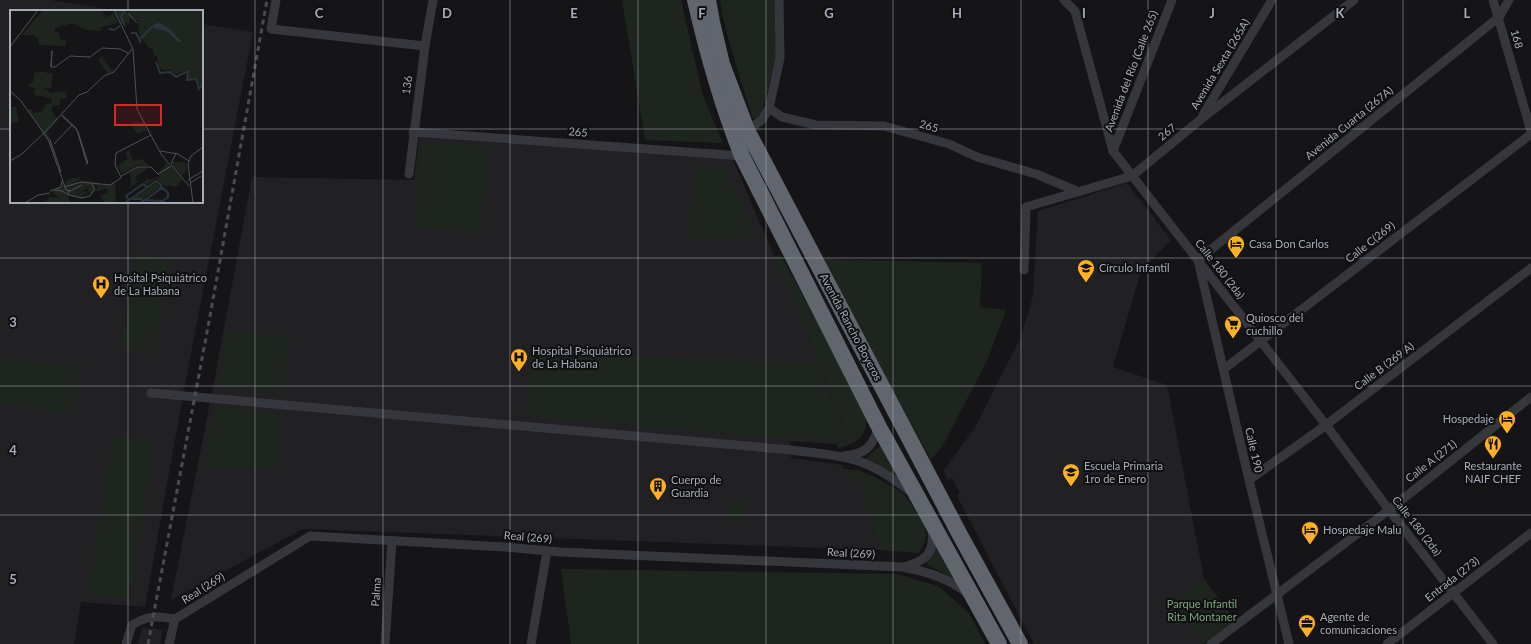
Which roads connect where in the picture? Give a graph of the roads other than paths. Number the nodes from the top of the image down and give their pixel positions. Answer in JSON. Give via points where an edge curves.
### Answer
{"nodes":[{"id":1,"x":276,"y":0,"type":"edge"},
{"id":2,"x":433,"y":0,"type":"edge"},
{"id":3,"x":695,"y":0,"type":"edge"},
{"id":4,"x":708,"y":0,"type":"edge"},
{"id":5,"x":778,"y":0,"type":"edge"},
{"id":6,"x":1064,"y":0,"type":"edge"},
{"id":7,"x":1172,"y":0,"type":"edge"},
{"id":8,"x":1272,"y":0,"type":"edge"},
{"id":9,"x":1354,"y":0,"type":"edge"},
{"id":10,"x":1493,"y":0,"type":"edge"},
{"id":11,"x":1509,"y":0,"type":"edge"},
{"id":12,"x":1498,"y":17,"type":"junction"},
{"id":13,"x":425,"y":46,"type":"junction"},
{"id":14,"x":769,"y":108,"type":"junction"},
{"id":15,"x":1200,"y":120,"type":"junction"},
{"id":16,"x":747,"y":130,"type":"junction"},
{"id":17,"x":1531,"y":130,"type":"edge"},
{"id":18,"x":413,"y":132,"type":"junction"},
{"id":19,"x":1531,"y":134,"type":"edge"},
{"id":20,"x":1113,"y":151,"type":"junction"},
{"id":21,"x":742,"y":156,"type":"junction"},
{"id":22,"x":409,"y":174,"type":"dead end"},
{"id":23,"x":1132,"y":176,"type":"junction"},
{"id":24,"x":1079,"y":192,"type":"junction"},
{"id":25,"x":1198,"y":260,"type":"junction"},
{"id":26,"x":1531,"y":268,"type":"edge"},
{"id":27,"x":1024,"y":270,"type":"dead end"},
{"id":28,"x":1262,"y":341,"type":"junction"},
{"id":29,"x":1224,"y":369,"type":"junction"},
{"id":30,"x":151,"y":393,"type":"dead end"},
{"id":31,"x":1531,"y":397,"type":"edge"},
{"id":32,"x":1326,"y":425,"type":"junction"},
{"id":33,"x":879,"y":427,"type":"junction"},
{"id":34,"x":837,"y":456,"type":"junction"},
{"id":35,"x":1249,"y":480,"type":"junction"},
{"id":36,"x":917,"y":496,"type":"junction"},
{"id":37,"x":1389,"y":510,"type":"junction"},
{"id":38,"x":929,"y":517,"type":"junction"},
{"id":39,"x":1531,"y":533,"type":"edge"},
{"id":40,"x":392,"y":541,"type":"junction"},
{"id":41,"x":547,"y":551,"type":"junction"},
{"id":42,"x":902,"y":567,"type":"junction"},
{"id":43,"x":1453,"y":593,"type":"junction"},
{"id":44,"x":1277,"y":594,"type":"junction"},
{"id":45,"x":980,"y":607,"type":"junction"},
{"id":46,"x":175,"y":618,"type":"junction"},
{"id":47,"x":126,"y":644,"type":"edge"},
{"id":48,"x":169,"y":644,"type":"edge"},
{"id":49,"x":385,"y":644,"type":"edge"},
{"id":50,"x":531,"y":644,"type":"edge"},
{"id":51,"x":999,"y":644,"type":"edge"},
{"id":52,"x":1020,"y":644,"type":"edge"},
{"id":53,"x":1211,"y":644,"type":"edge"},
{"id":54,"x":1290,"y":644,"type":"edge"},
{"id":55,"x":1387,"y":644,"type":"edge"},
{"id":56,"x":1493,"y":644,"type":"edge"}],
"edges":[{"from":1,"to":13,"type":"street","via":[[271,29]]},
{"from":2,"to":13,"type":"street","name":"136"},
{"from":3,"to":21,"type":"highway","name":"Avenida Rancho Boyeros","via":[[711,65]]},
{"from":4,"to":16,"type":"highway","name":"Avenida Rancho Boyeros","via":[[722,64]]},
{"from":5,"to":14,"type":"street","via":[[780,58]]},
{"from":6,"to":20,"type":"street","name":"Calle 180 (2da)","via":[[1075,11]]},
{"from":7,"to":20,"type":"street","name":"Avenida del Río (Calle 265)"},
{"from":8,"to":15,"type":"street","name":"Avenida Sexta (265A)"},
{"from":9,"to":15,"type":"street","name":"267"},
{"from":10,"to":12,"type":"street","name":"168"},
{"from":11,"to":12,"type":"street","name":"Avenida Cuarta (267A)"},
{"from":12,"to":17,"type":"street","name":"168"},
{"from":12,"to":25,"type":"street","name":"Avenida Cuarta (267A)"},
{"from":13,"to":18,"type":"street","name":"136"},
{"from":14,"to":16,"type":"street","via":[[762,120]]},
{"from":14,"to":24,"type":"street","name":"265","via":[[782,117],[816,125],[884,126],[949,144],[977,157],[1036,174]]},
{"from":15,"to":23,"type":"street","name":"267"},
{"from":16,"to":52,"type":"highway","name":"Avenida Rancho Boyeros"},
{"from":18,"to":21,"type":"street","name":"265"},
{"from":18,"to":22,"type":"street","name":"136"},
{"from":19,"to":28,"type":"street","name":"Calle C(269)"},
{"from":20,"to":23,"type":"street","name":"Calle 180 (2da)"},
{"from":21,"to":33,"type":"highway","name":"Avenida Rancho Boyeros"},
{"from":23,"to":24,"type":"street","name":"267"},
{"from":23,"to":25,"type":"street","name":"Calle 180 (2da)"},
{"from":24,"to":27,"type":"street","name":"267","via":[[1026,208]]},
{"from":25,"to":28,"type":"street","name":"Calle 180 (2da)"},
{"from":25,"to":29,"type":"street","name":"Calle 190"},
{"from":26,"to":32,"type":"street","name":"Calle B (269 A)"},
{"from":28,"to":29,"type":"street","name":"Calle C(269)"},
{"from":28,"to":32,"type":"street","name":"Calle 180 (2da)"},
{"from":29,"to":35,"type":"street","name":"Calle 190"},
{"from":30,"to":34,"type":"street"},
{"from":31,"to":37,"type":"street","name":"Calle A (271)"},
{"from":32,"to":35,"type":"street","name":"Calle B (269 A)"},
{"from":32,"to":37,"type":"street","name":"Calle 180 (2da)"},
{"from":33,"to":34,"type":"street","via":[[869,448],[856,454]]},
{"from":33,"to":36,"type":"highway","name":"Avenida Rancho Boyeros"},
{"from":34,"to":36,"type":"street","via":[[859,461],[878,470]]},
{"from":35,"to":44,"type":"street","name":"Calle 190"},
{"from":36,"to":38,"type":"highway","name":"Avenida Rancho Boyeros"},
{"from":37,"to":43,"type":"street","name":"Calle 180 (2da)"},
{"from":37,"to":44,"type":"street","name":"Calle A (271)"},
{"from":38,"to":42,"type":"street","name":"Real (269)","via":[[933,537],[929,554],[922,560]]},
{"from":38,"to":45,"type":"highway","name":"Avenida Rancho Boyeros"},
{"from":39,"to":43,"type":"street","name":"Entrada (273)"},
{"from":40,"to":41,"type":"street","name":"Real (269)"},
{"from":40,"to":46,"type":"street","name":"Real (269)","via":[[310,536]]},
{"from":40,"to":49,"type":"street","name":"Palma"},
{"from":41,"to":42,"type":"street","name":"Real (269)"},
{"from":41,"to":50,"type":"street"},
{"from":42,"to":45,"type":"street","name":"Real (269)","via":[[920,570],[948,581],[963,590]]},
{"from":43,"to":55,"type":"street","name":"Entrada (273)"},
{"from":43,"to":56,"type":"street","name":"Calle 180 (2da)"},
{"from":44,"to":53,"type":"street","name":"Calle A (271)"},
{"from":44,"to":54,"type":"street","name":"Calle 190"},
{"from":45,"to":51,"type":"highway","name":"Avenida Rancho Boyeros"},
{"from":46,"to":47,"type":"street","via":[[142,618],[132,625]]},
{"from":46,"to":48,"type":"street"}]}
